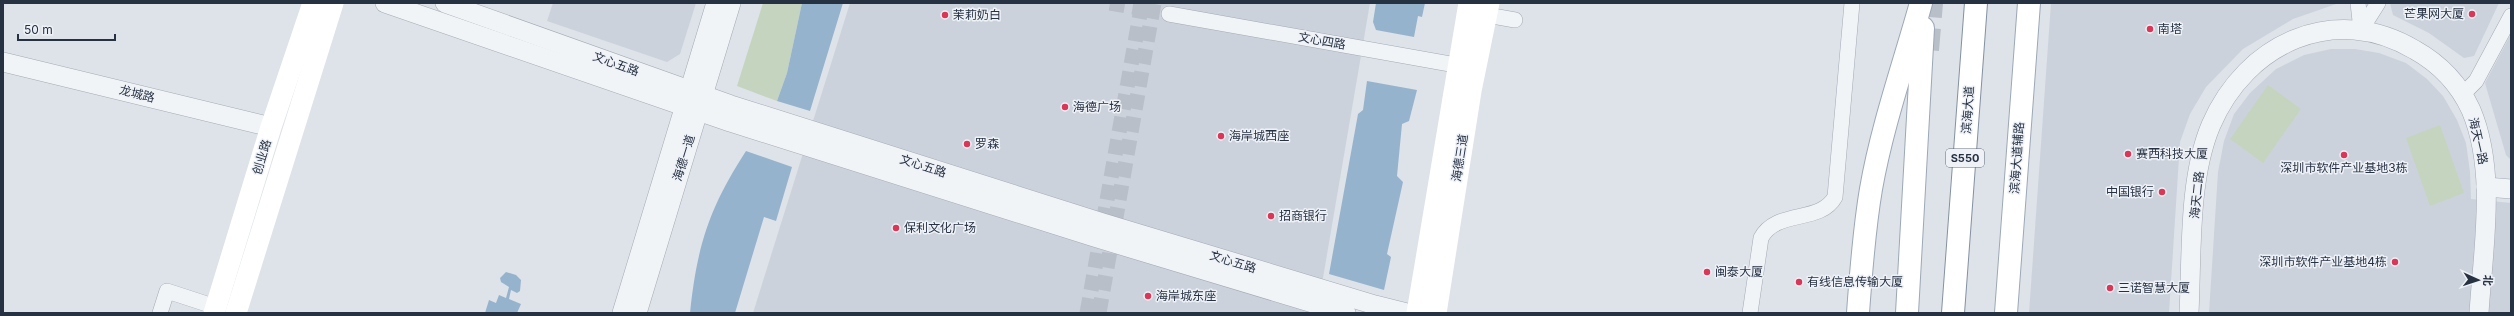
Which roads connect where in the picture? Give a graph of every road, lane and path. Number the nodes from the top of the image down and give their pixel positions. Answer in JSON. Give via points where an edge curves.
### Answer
{"nodes":[{"id":1,"x":313,"y":3,"type":"edge"},
{"id":2,"x":333,"y":3,"type":"edge"},
{"id":3,"x":385,"y":3,"type":"edge"},
{"id":4,"x":445,"y":3,"type":"edge"},
{"id":5,"x":716,"y":3,"type":"edge"},
{"id":6,"x":731,"y":3,"type":"edge"},
{"id":7,"x":1469,"y":3,"type":"edge"},
{"id":8,"x":1852,"y":3,"type":"edge"},
{"id":9,"x":1921,"y":3,"type":"edge"},
{"id":10,"x":1925,"y":3,"type":"edge"},
{"id":11,"x":1976,"y":3,"type":"edge"},
{"id":12,"x":2029,"y":3,"type":"edge"},
{"id":13,"x":2358,"y":3,"type":"edge"},
{"id":14,"x":2378,"y":3,"type":"edge"},
{"id":15,"x":1488,"y":9,"type":"edge"},
{"id":16,"x":1169,"y":14,"type":"dead end"},
{"id":17,"x":2511,"y":16,"type":"edge"},
{"id":18,"x":1515,"y":20,"type":"dead end"},
{"id":19,"x":2361,"y":30,"type":"junction"},
{"id":20,"x":3,"y":62,"type":"edge"},
{"id":21,"x":1466,"y":67,"type":"junction"},
{"id":22,"x":2463,"y":94,"type":"junction"},
{"id":23,"x":694,"y":101,"type":"junction"},
{"id":24,"x":271,"y":127,"type":"junction"},
{"id":25,"x":2486,"y":187,"type":"junction"},
{"id":26,"x":2511,"y":189,"type":"edge"},
{"id":27,"x":225,"y":311,"type":"edge"},
{"id":28,"x":160,"y":313,"type":"edge"},
{"id":29,"x":622,"y":313,"type":"edge"},
{"id":30,"x":637,"y":313,"type":"edge"},
{"id":31,"x":1346,"y":313,"type":"edge"},
{"id":32,"x":1407,"y":313,"type":"edge"},
{"id":33,"x":1417,"y":313,"type":"edge"},
{"id":34,"x":1436,"y":313,"type":"edge"},
{"id":35,"x":1750,"y":313,"type":"edge"},
{"id":36,"x":1858,"y":313,"type":"edge"},
{"id":37,"x":1907,"y":313,"type":"edge"},
{"id":38,"x":1953,"y":313,"type":"edge"},
{"id":39,"x":2006,"y":313,"type":"edge"},
{"id":40,"x":2189,"y":313,"type":"edge"},
{"id":41,"x":2479,"y":313,"type":"edge"}],
"edges":[{"from":1,"to":24,"type":"main road","name":"创业路"},
{"from":2,"to":27,"type":"main road","name":"创业路"},
{"from":3,"to":23,"type":"street","name":"文心五路"},
{"from":4,"to":23,"type":"street","name":"文心五路"},
{"from":5,"to":23,"type":"street","name":"海德一道"},
{"from":6,"to":23,"type":"street","name":"海德一道"},
{"from":7,"to":21,"type":"main road","name":"海德三道"},
{"from":8,"to":35,"type":"street","via":[[1835,197],[1826,208],[1771,224],[1765,230],[1761,238]]},
{"from":9,"to":36,"type":"main road","via":[[1882,139],[1871,188]]},
{"from":10,"to":37,"type":"main road"},
{"from":11,"to":38,"type":"main road","name":"滨海大道","number":"S550"},
{"from":12,"to":39,"type":"main road","name":"滨海大道辅路"},
{"from":13,"to":19,"type":"street"},
{"from":14,"to":19,"type":"street"},
{"from":15,"to":18,"type":"street"},
{"from":15,"to":21,"type":"main road","name":"海德三道"},
{"from":16,"to":21,"type":"street","name":"文心四路"},
{"from":17,"to":22,"type":"street","via":[[2476,81]]},
{"from":19,"to":22,"type":"street","name":"海天一路","via":[[2391,38],[2424,55],[2440,67]]},
{"from":19,"to":40,"type":"street","name":"海天二路","via":[[2325,31],[2288,42],[2270,51],[2244,74],[2219,108],[2204,147],[2199,170]]},
{"from":20,"to":24,"type":"street","name":"龙城路"},
{"from":21,"to":33,"type":"main road","name":"海德三道"},
{"from":21,"to":34,"type":"main road","name":"海德三道"},
{"from":22,"to":25,"type":"street","name":"海天一路","via":[[2480,137],[2485,159]]},
{"from":23,"to":29,"type":"street","name":"海德一道"},
{"from":23,"to":30,"type":"street","name":"海德一道"},
{"from":23,"to":31,"type":"street","name":"文心五路","via":[[1094,237]]},
{"from":23,"to":32,"type":"street","name":"文心五路","via":[[1375,306]]},
{"from":24,"to":27,"type":"main road","name":"创业路"},
{"from":25,"to":26,"type":"street"},
{"from":25,"to":41,"type":"street","name":"海天一路"},
{"from":27,"to":28,"type":"street","via":[[167,291]]}]}
